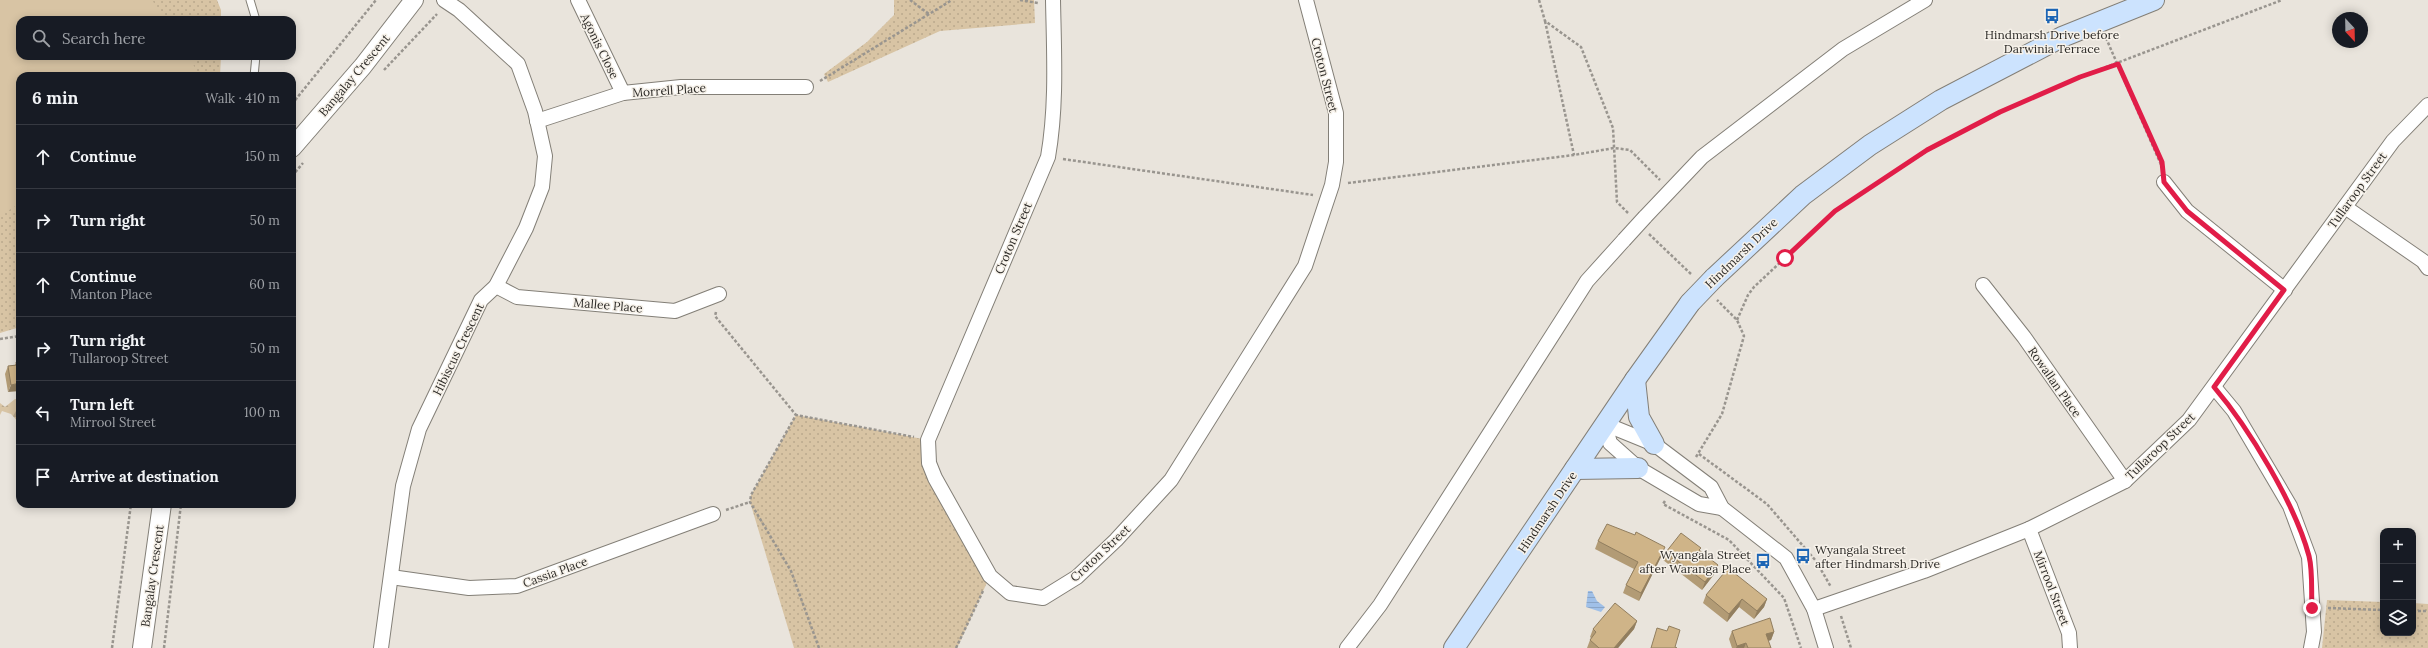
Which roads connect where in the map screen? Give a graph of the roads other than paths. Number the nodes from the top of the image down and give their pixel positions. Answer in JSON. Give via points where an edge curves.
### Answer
{"nodes":[{"id":1,"x":250,"y":0,"type":"edge"},
{"id":2,"x":414,"y":0,"type":"edge"},
{"id":3,"x":444,"y":0,"type":"edge"},
{"id":4,"x":578,"y":0,"type":"edge"},
{"id":5,"x":1053,"y":0,"type":"edge"},
{"id":6,"x":1306,"y":0,"type":"edge"},
{"id":7,"x":1925,"y":0,"type":"edge"},
{"id":8,"x":2154,"y":0,"type":"edge"},
{"id":9,"x":255,"y":16,"type":"edge"},
{"id":10,"x":256,"y":60,"type":"edge"},
{"id":11,"x":254,"y":72,"type":"edge"},
{"id":12,"x":806,"y":87,"type":"road end"},
{"id":13,"x":623,"y":93,"type":"junction"},
{"id":14,"x":2428,"y":106,"type":"edge"},
{"id":15,"x":537,"y":121,"type":"junction"},
{"id":16,"x":296,"y":143,"type":"edge"},
{"id":17,"x":2164,"y":182,"type":"road end"},
{"id":18,"x":2345,"y":207,"type":"junction"},
{"id":19,"x":2428,"y":268,"type":"edge"},
{"id":20,"x":1983,"y":285,"type":"dead end"},
{"id":21,"x":496,"y":286,"type":"junction"},
{"id":22,"x":2284,"y":290,"type":"junction"},
{"id":23,"x":719,"y":294,"type":"road end"},
{"id":24,"x":1635,"y":380,"type":"junction"},
{"id":25,"x":2214,"y":387,"type":"junction"},
{"id":26,"x":1606,"y":424,"type":"junction"},
{"id":27,"x":1654,"y":444,"type":"junction"},
{"id":28,"x":1638,"y":468,"type":"junction"},
{"id":29,"x":1575,"y":469,"type":"junction"},
{"id":30,"x":2125,"y":481,"type":"junction"},
{"id":31,"x":161,"y":508,"type":"edge"},
{"id":32,"x":1722,"y":508,"type":"junction"},
{"id":33,"x":713,"y":514,"type":"road end"},
{"id":34,"x":2029,"y":529,"type":"junction"},
{"id":35,"x":391,"y":577,"type":"junction"},
{"id":36,"x":1814,"y":609,"type":"junction"},
{"id":37,"x":142,"y":648,"type":"edge"},
{"id":38,"x":381,"y":648,"type":"edge"},
{"id":39,"x":1347,"y":648,"type":"edge"},
{"id":40,"x":1454,"y":648,"type":"edge"},
{"id":41,"x":1826,"y":648,"type":"edge"},
{"id":42,"x":2070,"y":648,"type":"edge"},
{"id":43,"x":2311,"y":648,"type":"edge"}],
"edges":[{"from":1,"to":9,"type":"lane"},
{"from":2,"to":16,"type":"street","name":"Bangalay Crescent","via":[[363,66]]},
{"from":3,"to":15,"type":"street","name":"Hibiscus Crescent","via":[[460,10],[518,64]]},
{"from":4,"to":13,"type":"street","name":"Agonis Close"},
{"from":5,"to":6,"type":"street","name":"Croton Street","via":[[1055,79],[1048,157],[928,440],[931,471],[990,576],[1010,594],[1043,598],[1077,577],[1116,540],[1171,480],[1305,266],[1330,191],[1337,146],[1336,113]]},
{"from":7,"to":39,"type":"street","bridge":true,"via":[[1843,49],[1702,157],[1587,281],[1380,605]]},
{"from":8,"to":24,"type":"main road","name":"Hindmarsh Drive","bridge":true,"via":[[2062,37],[1940,100],[1870,145],[1803,195],[1714,278],[1690,303]]},
{"from":10,"to":11,"type":"lane"},
{"from":12,"to":13,"type":"street","name":"Morrell Place","via":[[681,87]]},
{"from":13,"to":15,"type":"street","name":"Morrell Place"},
{"from":14,"to":18,"type":"street","name":"Tullaroop Street","via":[[2393,141]]},
{"from":15,"to":21,"type":"street","name":"Hibiscus Crescent","via":[[545,156],[542,187],[526,228]]},
{"from":17,"to":22,"type":"street","via":[[2187,211]]},
{"from":18,"to":19,"type":"street","via":[[2423,261]]},
{"from":18,"to":22,"type":"street","name":"Tullaroop Street"},
{"from":20,"to":30,"type":"street","name":"Rowallan Place","via":[[2024,337]]},
{"from":21,"to":23,"type":"street","name":"Mallee Place","via":[[517,297],[675,311]]},
{"from":21,"to":35,"type":"street","name":"Hibiscus Crescent","via":[[481,300],[419,429],[403,486]]},
{"from":22,"to":25,"type":"street","name":"Tullaroop Street"},
{"from":24,"to":26,"type":"main road","name":"Hindmarsh Drive"},
{"from":24,"to":27,"type":"main road","via":[[1639,417]]},
{"from":25,"to":30,"type":"street","name":"Tullaroop Street","via":[[2189,420]]},
{"from":25,"to":43,"type":"street","via":[[2234,411],[2290,506],[2309,557],[2314,632]]},
{"from":26,"to":27,"type":"street"},
{"from":26,"to":28,"type":"street","via":[[1610,443]]},
{"from":26,"to":29,"type":"main road","name":"Hindmarsh Drive"},
{"from":27,"to":32,"type":"street","via":[[1711,487]]},
{"from":28,"to":29,"type":"main road"},
{"from":28,"to":32,"type":"street","via":[[1699,504]]},
{"from":29,"to":40,"type":"main road","name":"Hindmarsh Drive"},
{"from":30,"to":34,"type":"street","name":"Tullaroop Street"},
{"from":31,"to":37,"type":"street","name":"Bangalay Crescent"},
{"from":32,"to":36,"type":"street","via":[[1786,558]]},
{"from":33,"to":35,"type":"street","name":"Cassia Place","via":[[517,586],[469,588]]},
{"from":34,"to":36,"type":"street","name":"Tullaroop Street","via":[[1924,571]]},
{"from":34,"to":42,"type":"street","name":"Mirrool Street","via":[[2069,633]]},
{"from":35,"to":38,"type":"street","name":"Hibiscus Crescent"},
{"from":36,"to":41,"type":"street"}]}
